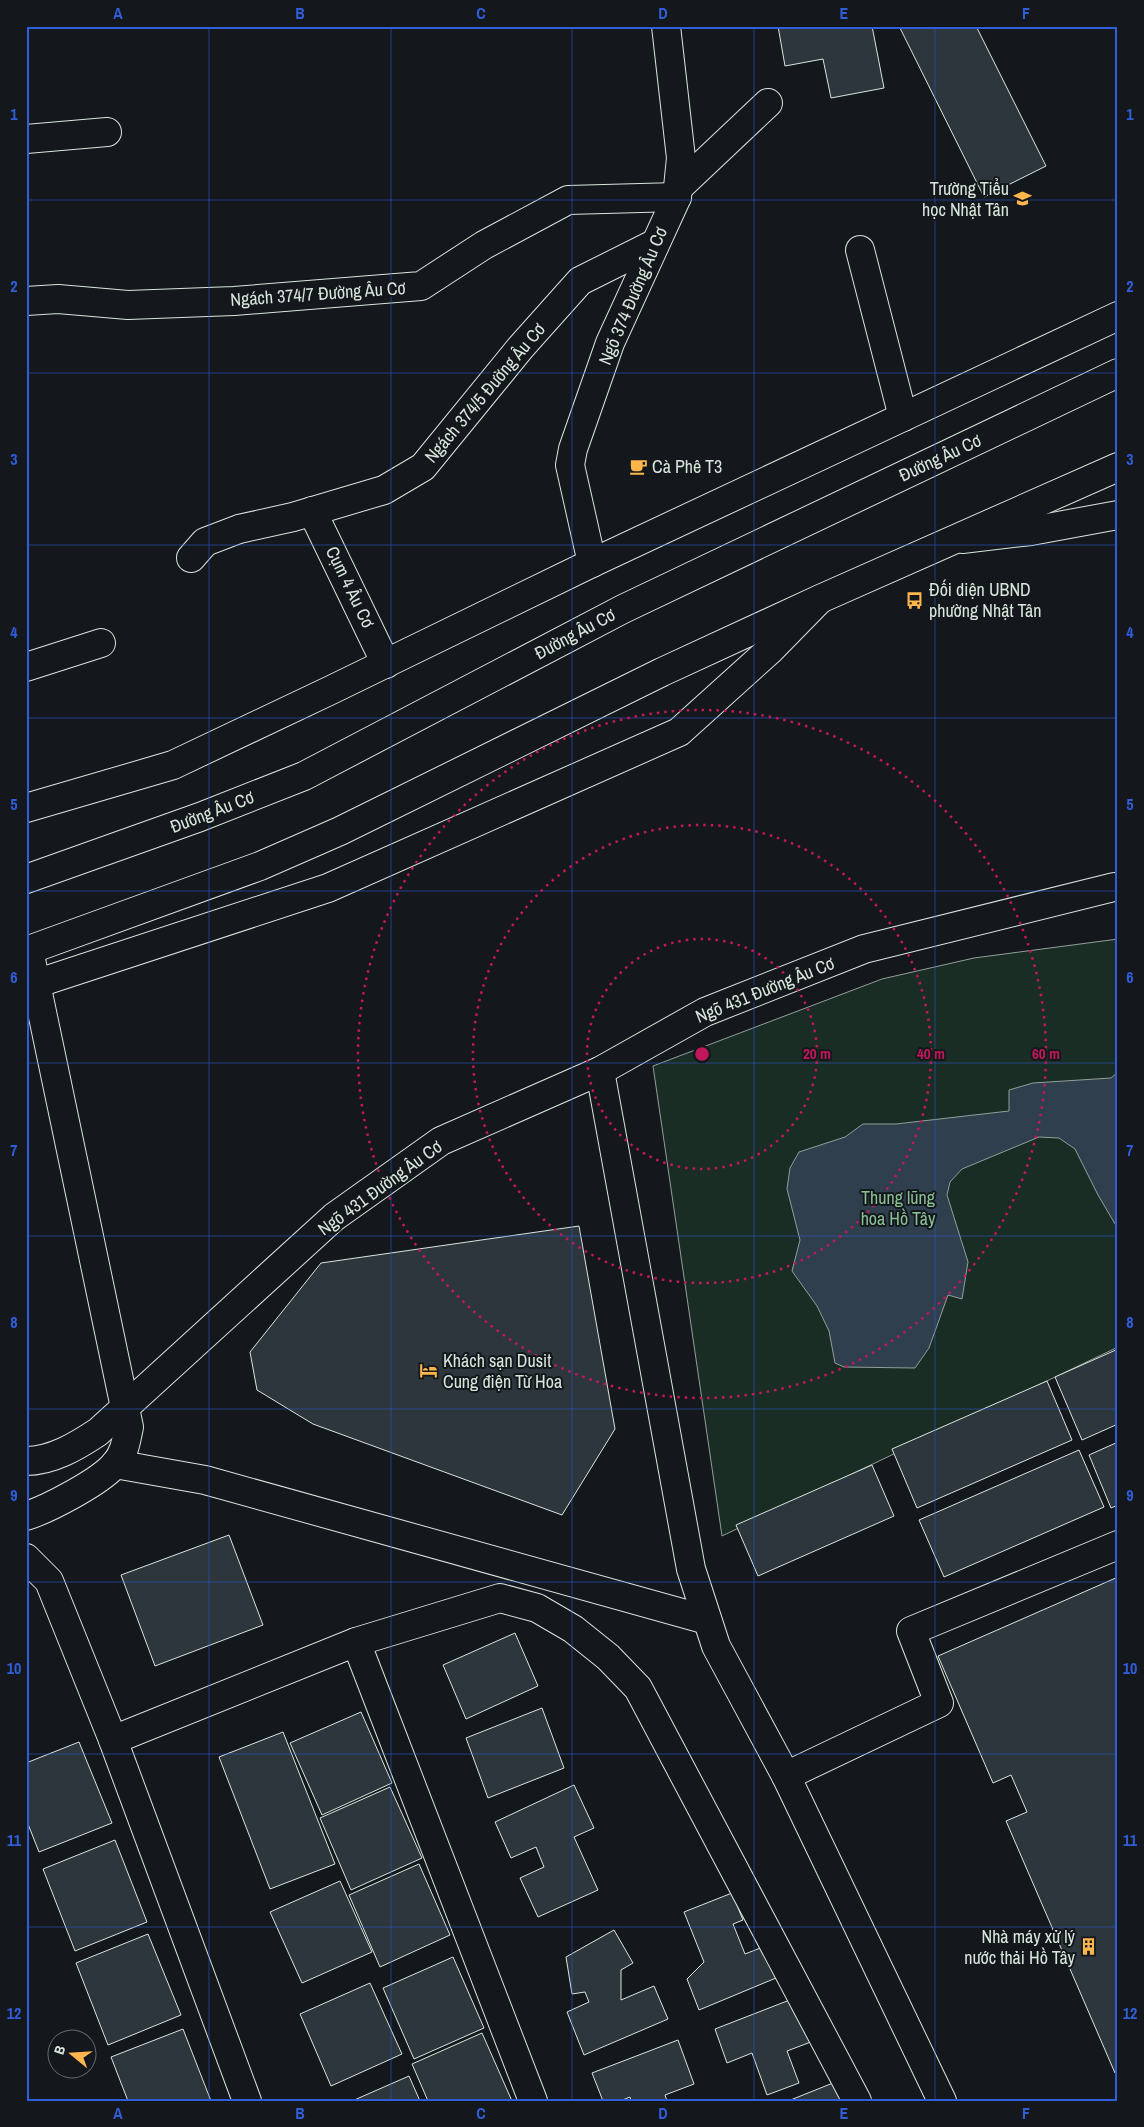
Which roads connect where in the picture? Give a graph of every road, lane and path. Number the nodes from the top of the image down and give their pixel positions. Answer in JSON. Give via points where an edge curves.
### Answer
{"nodes":[{"id":1,"x":666,"y":26,"type":"edge"},
{"id":2,"x":768,"y":104,"type":"dead end"},
{"id":3,"x":107,"y":132,"type":"dead end"},
{"id":4,"x":26,"y":139,"type":"edge"},
{"id":5,"x":678,"y":192,"type":"junction"},
{"id":6,"x":654,"y":244,"type":"junction"},
{"id":7,"x":860,"y":250,"type":"dead end"},
{"id":8,"x":26,"y":301,"type":"edge"},
{"id":9,"x":1118,"y":316,"type":"edge"},
{"id":10,"x":1118,"y":373,"type":"edge"},
{"id":11,"x":903,"y":417,"type":"junction"},
{"id":12,"x":1118,"y":467,"type":"edge"},
{"id":13,"x":312,"y":511,"type":"junction"},
{"id":14,"x":1118,"y":515,"type":"edge"},
{"id":15,"x":951,"y":541,"type":"junction"},
{"id":16,"x":191,"y":558,"type":"dead end"},
{"id":17,"x":592,"y":563,"type":"junction"},
{"id":18,"x":820,"y":599,"type":"junction"},
{"id":19,"x":101,"y":643,"type":"dead end"},
{"id":20,"x":386,"y":664,"type":"junction"},
{"id":21,"x":26,"y":667,"type":"edge"},
{"id":22,"x":26,"y":808,"type":"edge"},
{"id":23,"x":26,"y":879,"type":"edge"},
{"id":24,"x":1114,"y":887,"type":"dead end"},
{"id":25,"x":28,"y":950,"type":"edge"},
{"id":26,"x":31,"y":986,"type":"edge"},
{"id":27,"x":600,"y":1072,"type":"junction"},
{"id":28,"x":123,"y":1407,"type":"junction"},
{"id":29,"x":26,"y":1461,"type":"edge"},
{"id":30,"x":115,"y":1464,"type":"junction"},
{"id":31,"x":26,"y":1516,"type":"edge"},
{"id":32,"x":1118,"y":1545,"type":"edge"},
{"id":33,"x":26,"y":1558,"type":"edge"},
{"id":34,"x":707,"y":1620,"type":"junction"},
{"id":35,"x":356,"y":1642,"type":"junction"},
{"id":36,"x":113,"y":1740,"type":"junction"},
{"id":37,"x":786,"y":1776,"type":"junction"},
{"id":38,"x":247,"y":2101,"type":"edge"},
{"id":39,"x":533,"y":2101,"type":"edge"},
{"id":40,"x":857,"y":2101,"type":"edge"},
{"id":41,"x":942,"y":2101,"type":"edge"}],
"edges":[{"from":1,"to":5,"type":"street","name":"Ngõ 374 Đường Âu Cơ","via":[[681,158]]},
{"from":2,"to":5,"type":"street"},
{"from":3,"to":4,"type":"street"},
{"from":5,"to":6,"type":"street","name":"Ngõ 374 Đường Âu Cơ"},
{"from":5,"to":8,"type":"street","name":"Ngách 374/7 Đường Âu Cơ","via":[[568,200],[484,245],[421,286],[128,305],[58,299]]},
{"from":6,"to":13,"type":"street","name":"Ngách 374/5 Đường Âu Cơ","via":[[580,281],[423,466],[384,490]]},
{"from":6,"to":17,"type":"street","name":"Ngõ 374 Đường Âu Cơ","via":[[610,342],[573,449],[570,466]]},
{"from":7,"to":11,"type":"street"},
{"from":9,"to":11,"type":"street"},
{"from":10,"to":23,"type":"street","name":"Đường Âu Cơ","via":[[623,609],[304,776]]},
{"from":11,"to":17,"type":"street"},
{"from":12,"to":15,"type":"street"},
{"from":13,"to":16,"type":"street","name":"Ngách 374/5 Đường Âu Cơ","via":[[239,529],[205,542]]},
{"from":13,"to":20,"type":"street","name":"Cụm 4 Âu Cơ"},
{"from":14,"to":15,"type":"street"},
{"from":15,"to":18,"type":"street"},
{"from":17,"to":20,"type":"street"},
{"from":18,"to":25,"type":"street","via":[[662,672],[332,835],[260,866]]},
{"from":18,"to":26,"type":"street","via":[[772,649],[679,732],[328,888]]},
{"from":19,"to":21,"type":"street"},
{"from":20,"to":22,"type":"street","via":[[173,765]]},
{"from":24,"to":27,"type":"street","name":"Ngõ 431 Đường Âu Cơ","via":[[864,949],[705,1012]]},
{"from":25,"to":26,"type":"street"},
{"from":26,"to":28,"type":"street"},
{"from":27,"to":28,"type":"street","name":"Ngõ 431 Đường Âu Cơ","via":[[441,1141],[334,1218]]},
{"from":27,"to":34,"type":"street","via":[[691,1569]]},
{"from":28,"to":29,"type":"street","name":"Ngõ 431 Đường Âu Cơ","via":[[98,1432],[77,1446],[54,1456]]},
{"from":28,"to":30,"type":"street","via":[[129,1428],[125,1449]]},
{"from":30,"to":31,"type":"street","via":[[77,1491]]},
{"from":30,"to":34,"type":"street","via":[[205,1480]]},
{"from":32,"to":37,"type":"street","via":[[911,1631],[939,1703]]},
{"from":33,"to":36,"type":"street","via":[[49,1581]]},
{"from":34,"to":37,"type":"street","via":[[716,1646]]},
{"from":35,"to":36,"type":"street"},
{"from":35,"to":39,"type":"street"},
{"from":35,"to":40,"type":"street","via":[[500,1598],[537,1608],[573,1629],[608,1656],[638,1688]]},
{"from":36,"to":38,"type":"street"},
{"from":37,"to":41,"type":"street"}]}
